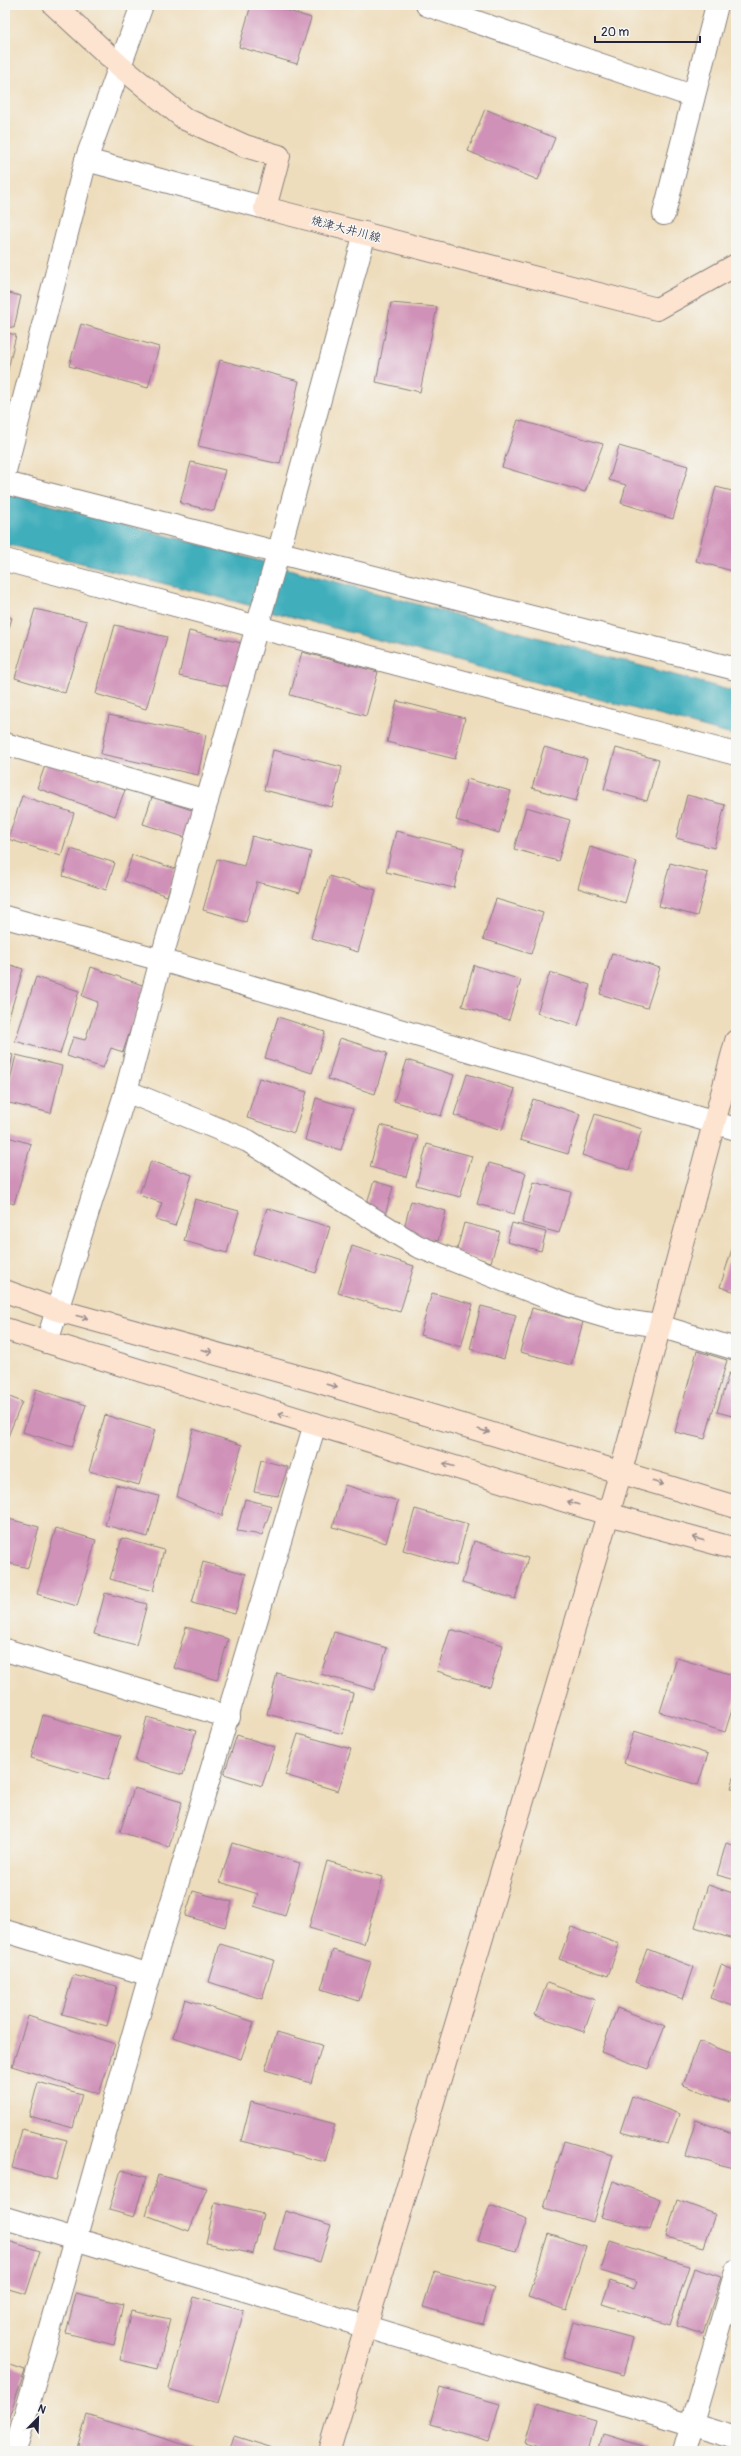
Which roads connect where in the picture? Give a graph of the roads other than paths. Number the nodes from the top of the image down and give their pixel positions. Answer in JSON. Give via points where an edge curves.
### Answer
{"nodes":[{"id":1,"x":54,"y":5,"type":"edge"},
{"id":2,"x":142,"y":5,"type":"edge"},
{"id":3,"x":428,"y":5,"type":"edge"},
{"id":4,"x":717,"y":5,"type":"edge"},
{"id":5,"x":121,"y":67,"type":"junction"},
{"id":6,"x":692,"y":96,"type":"junction"},
{"id":7,"x":86,"y":160,"type":"junction"},
{"id":8,"x":265,"y":208,"type":"junction"},
{"id":9,"x":664,"y":214,"type":"dead end"},
{"id":10,"x":365,"y":234,"type":"junction"},
{"id":11,"x":736,"y":266,"type":"edge"},
{"id":12,"x":5,"y":471,"type":"edge"},
{"id":13,"x":5,"y":483,"type":"edge"},
{"id":14,"x":278,"y":554,"type":"junction"},
{"id":15,"x":5,"y":560,"type":"edge"},
{"id":16,"x":258,"y":627,"type":"junction"},
{"id":17,"x":736,"y":669,"type":"edge"},
{"id":18,"x":5,"y":744,"type":"edge"},
{"id":19,"x":736,"y":754,"type":"edge"},
{"id":20,"x":207,"y":800,"type":"junction"},
{"id":21,"x":5,"y":916,"type":"edge"},
{"id":22,"x":161,"y":960,"type":"junction"},
{"id":23,"x":736,"y":1041,"type":"edge"},
{"id":24,"x":126,"y":1091,"type":"junction"},
{"id":25,"x":713,"y":1122,"type":"junction"},
{"id":26,"x":736,"y":1129,"type":"edge"},
{"id":27,"x":5,"y":1291,"type":"edge"},
{"id":28,"x":57,"y":1310,"type":"junction"},
{"id":29,"x":660,"y":1326,"type":"junction"},
{"id":30,"x":5,"y":1329,"type":"edge"},
{"id":31,"x":47,"y":1342,"type":"junction"},
{"id":32,"x":736,"y":1349,"type":"edge"},
{"id":33,"x":315,"y":1424,"type":"junction"},
{"id":34,"x":621,"y":1471,"type":"junction"},
{"id":35,"x":736,"y":1507,"type":"edge"},
{"id":36,"x":608,"y":1514,"type":"junction"},
{"id":37,"x":736,"y":1549,"type":"edge"},
{"id":38,"x":5,"y":1650,"type":"edge"},
{"id":39,"x":229,"y":1717,"type":"junction"},
{"id":40,"x":5,"y":1931,"type":"edge"},
{"id":41,"x":150,"y":1975,"type":"junction"},
{"id":42,"x":5,"y":2218,"type":"edge"},
{"id":43,"x":77,"y":2240,"type":"junction"},
{"id":44,"x":736,"y":2271,"type":"edge"},
{"id":45,"x":365,"y":2327,"type":"junction"},
{"id":46,"x":692,"y":2424,"type":"junction"},
{"id":47,"x":736,"y":2438,"type":"edge"},
{"id":48,"x":16,"y":2451,"type":"edge"},
{"id":49,"x":329,"y":2451,"type":"edge"},
{"id":50,"x":684,"y":2451,"type":"edge"}],
"edges":[{"from":1,"to":5,"type":"street"},
{"from":2,"to":5,"type":"street"},
{"from":3,"to":6,"type":"street"},
{"from":4,"to":6,"type":"street"},
{"from":5,"to":7,"type":"street"},
{"from":5,"to":8,"type":"street","via":[[185,119],[245,146],[278,156]]},
{"from":6,"to":9,"type":"street"},
{"from":7,"to":8,"type":"street"},
{"from":7,"to":12,"type":"street"},
{"from":8,"to":10,"type":"street","name":"焼津大井川線"},
{"from":10,"to":11,"type":"street","name":"焼津大井川線","via":[[657,309]]},
{"from":10,"to":14,"type":"street"},
{"from":13,"to":14,"type":"street"},
{"from":14,"to":16,"type":"street"},
{"from":14,"to":17,"type":"street"},
{"from":15,"to":16,"type":"street"},
{"from":16,"to":19,"type":"street"},
{"from":16,"to":20,"type":"street"},
{"from":18,"to":20,"type":"street"},
{"from":20,"to":22,"type":"street"},
{"from":21,"to":22,"type":"street"},
{"from":22,"to":24,"type":"street"},
{"from":22,"to":25,"type":"street"},
{"from":23,"to":25,"type":"street"},
{"from":24,"to":28,"type":"street"},
{"from":24,"to":29,"type":"street","via":[[248,1140],[417,1246],[566,1305],[613,1319]]},
{"from":25,"to":26,"type":"street"},
{"from":25,"to":29,"type":"street"},
{"from":27,"to":28,"type":"street"},
{"from":28,"to":31,"type":"street"},
{"from":28,"to":34,"type":"street","one_way":true,"via":[[319,1382]]},
{"from":29,"to":32,"type":"street"},
{"from":29,"to":34,"type":"street"},
{"from":30,"to":31,"type":"street"},
{"from":33,"to":31,"type":"street","one_way":true},
{"from":36,"to":33,"type":"street","one_way":true},
{"from":33,"to":39,"type":"street"},
{"from":34,"to":35,"type":"street","one_way":true},
{"from":34,"to":36,"type":"street"},
{"from":37,"to":36,"type":"street","one_way":true},
{"from":36,"to":45,"type":"street"},
{"from":38,"to":39,"type":"street"},
{"from":39,"to":41,"type":"street"},
{"from":40,"to":41,"type":"street"},
{"from":41,"to":43,"type":"street"},
{"from":42,"to":43,"type":"street"},
{"from":43,"to":45,"type":"street"},
{"from":43,"to":48,"type":"street"},
{"from":44,"to":46,"type":"street"},
{"from":45,"to":46,"type":"street"},
{"from":45,"to":49,"type":"street"},
{"from":46,"to":47,"type":"street"},
{"from":46,"to":50,"type":"street"}]}
